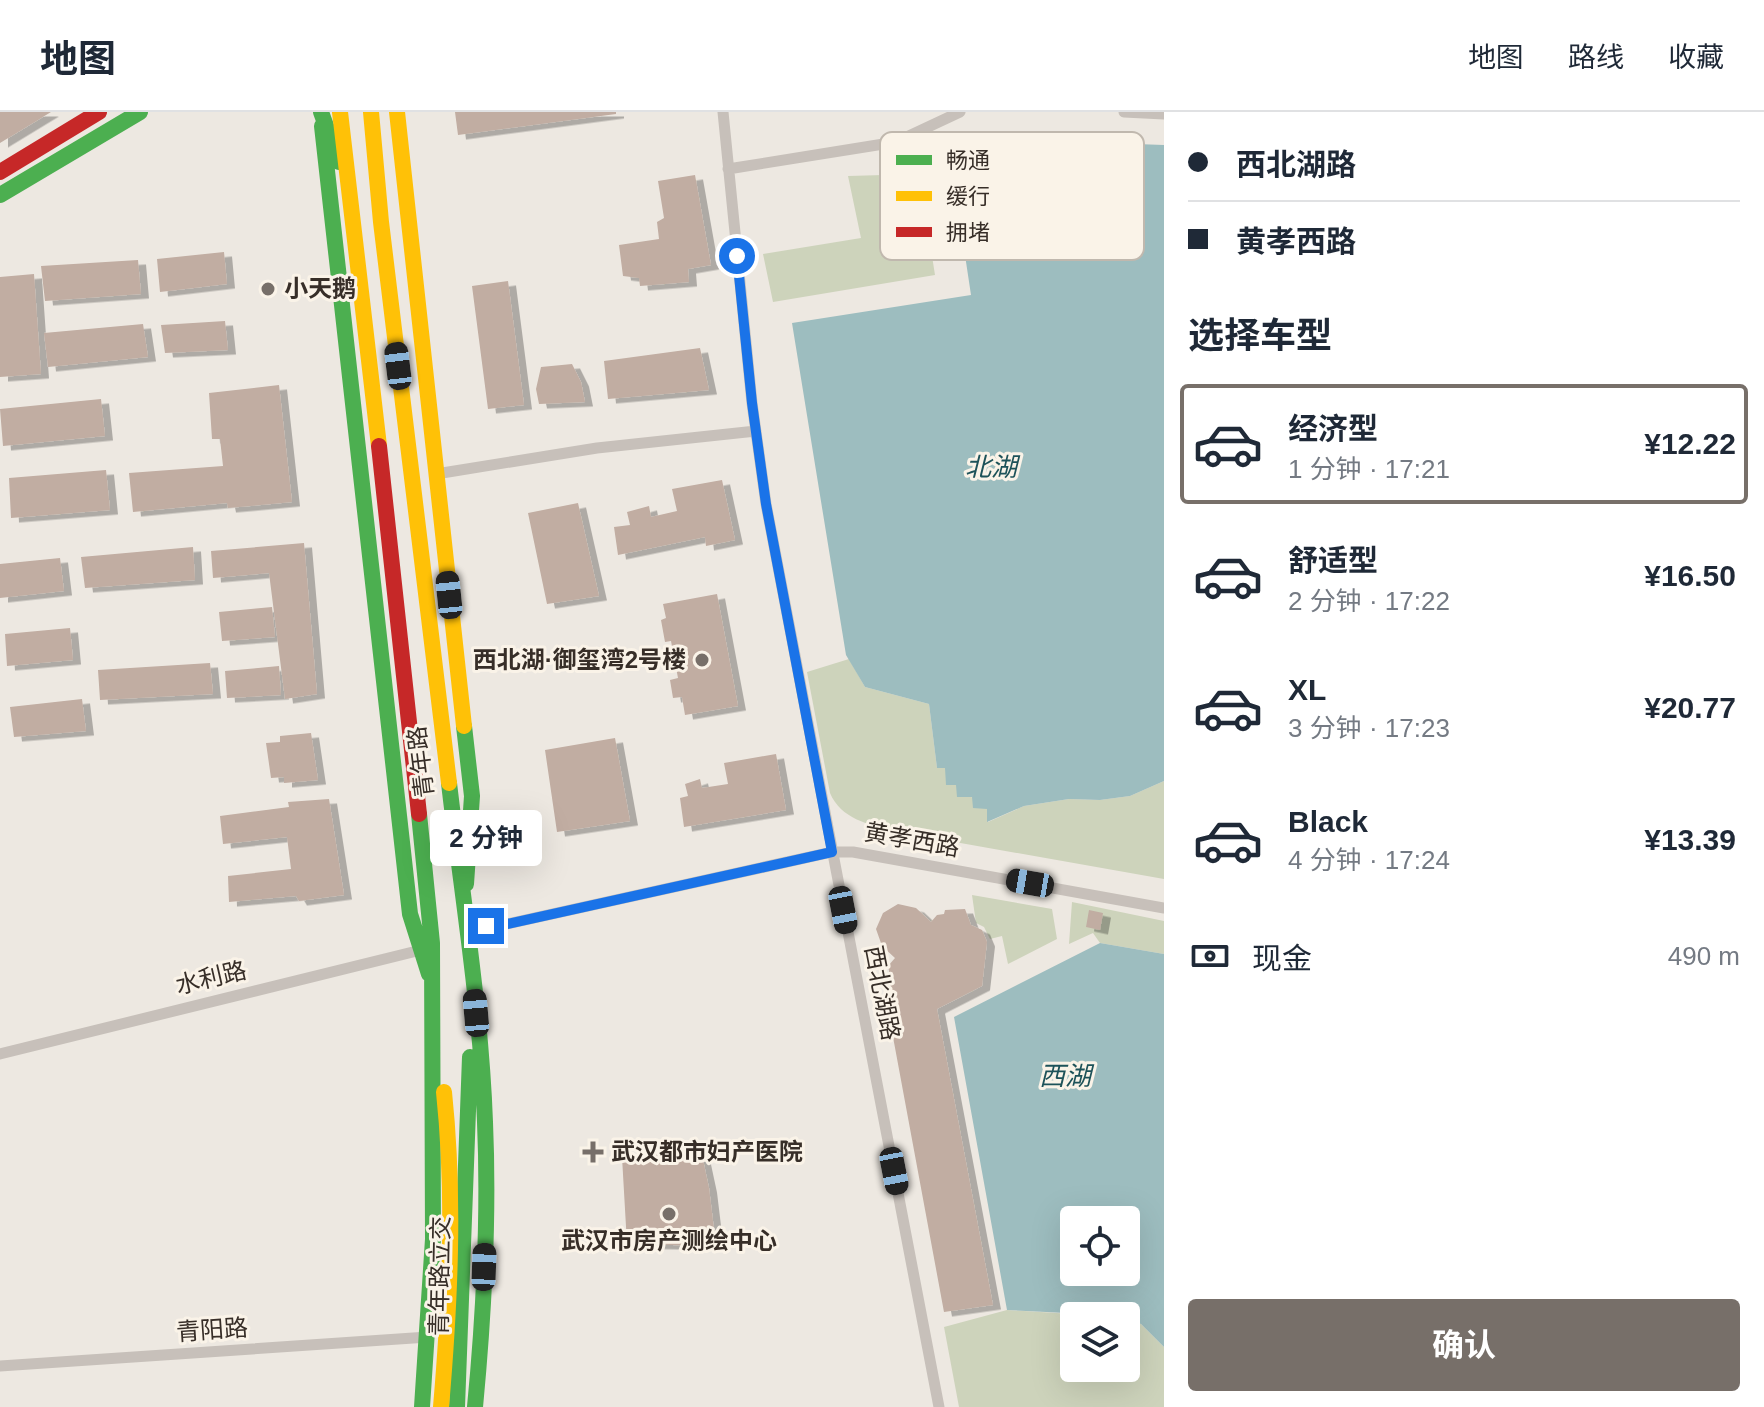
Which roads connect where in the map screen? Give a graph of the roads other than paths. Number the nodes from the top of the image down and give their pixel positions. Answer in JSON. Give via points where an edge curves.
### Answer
{"nodes":[{"id":1,"x":99,"y":112,"type":"edge"},
{"id":2,"x":140,"y":112,"type":"edge"},
{"id":3,"x":320,"y":112,"type":"edge"},
{"id":4,"x":340,"y":112,"type":"edge"},
{"id":5,"x":371,"y":112,"type":"edge"},
{"id":6,"x":397,"y":112,"type":"edge"},
{"id":7,"x":723,"y":112,"type":"edge"},
{"id":8,"x":960,"y":112,"type":"edge"},
{"id":9,"x":1124,"y":112,"type":"edge"},
{"id":10,"x":1164,"y":114,"type":"edge"},
{"id":11,"x":917,"y":132,"type":"edge"},
{"id":12,"x":880,"y":145,"type":"edge"},
{"id":13,"x":728,"y":169,"type":"junction"},
{"id":14,"x":0,"y":172,"type":"edge"},
{"id":15,"x":349,"y":192,"type":"junction"},
{"id":16,"x":0,"y":195,"type":"edge"},
{"id":17,"x":756,"y":431,"type":"junction"},
{"id":18,"x":436,"y":474,"type":"junction"},
{"id":19,"x":832,"y":852,"type":"junction"},
{"id":20,"x":1164,"y":908,"type":"edge"},
{"id":21,"x":465,"y":921,"type":"junction"},
{"id":22,"x":427,"y":947,"type":"junction"},
{"id":23,"x":473,"y":986,"type":"junction"},
{"id":24,"x":433,"y":994,"type":"junction"},
{"id":25,"x":0,"y":1054,"type":"edge"},
{"id":26,"x":458,"y":1147,"type":"junction"},
{"id":27,"x":428,"y":1337,"type":"junction"},
{"id":28,"x":0,"y":1366,"type":"edge"},
{"id":29,"x":422,"y":1407,"type":"edge"},
{"id":30,"x":441,"y":1407,"type":"edge"},
{"id":31,"x":457,"y":1407,"type":"edge"},
{"id":32,"x":475,"y":1407,"type":"edge"},
{"id":33,"x":939,"y":1407,"type":"edge"}],
"edges":[{"from":1,"to":14,"type":"main road"},
{"from":2,"to":16,"type":"main road"},
{"from":3,"to":15,"type":"main road"},
{"from":3,"to":22,"type":"main road","via":[[410,914]]},
{"from":4,"to":15,"type":"main road","name":"青年路"},
{"from":5,"to":21,"type":"main road","name":"青年路"},
{"from":6,"to":18,"type":"main road"},
{"from":7,"to":13,"type":"street","name":"西北湖路"},
{"from":8,"to":11,"type":"street"},
{"from":9,"to":10,"type":"street"},
{"from":12,"to":13,"type":"street"},
{"from":13,"to":17,"type":"street","name":"西北湖路"},
{"from":15,"to":22,"type":"main road","name":"青年路","via":[[404,664]]},
{"from":17,"to":18,"type":"street","via":[[597,448]]},
{"from":17,"to":19,"type":"street","name":"西北湖路"},
{"from":18,"to":21,"type":"main road","via":[[472,796]]},
{"from":19,"to":20,"type":"street","name":"黄孝西路"},
{"from":19,"to":21,"type":"street","name":"黄孝西路","via":[[507,924]]},
{"from":19,"to":33,"type":"street","name":"西北湖路"},
{"from":21,"to":23,"type":"main road","name":"青年路"},
{"from":22,"to":24,"type":"main road","name":"青年路"},
{"from":22,"to":25,"type":"street","name":"水利路"},
{"from":23,"to":26,"type":"main road"},
{"from":23,"to":32,"type":"main road","name":"青年路","via":[[485,1121],[485,1238]]},
{"from":24,"to":26,"type":"main road"},
{"from":24,"to":27,"type":"main road","name":"青年路"},
{"from":26,"to":30,"type":"main road","name":"青年路立交"},
{"from":26,"to":31,"type":"main road","name":"青年路立交","via":[[463,1329]]},
{"from":27,"to":28,"type":"street","name":"青阳路"},
{"from":27,"to":29,"type":"main road","name":"青年路"}]}
